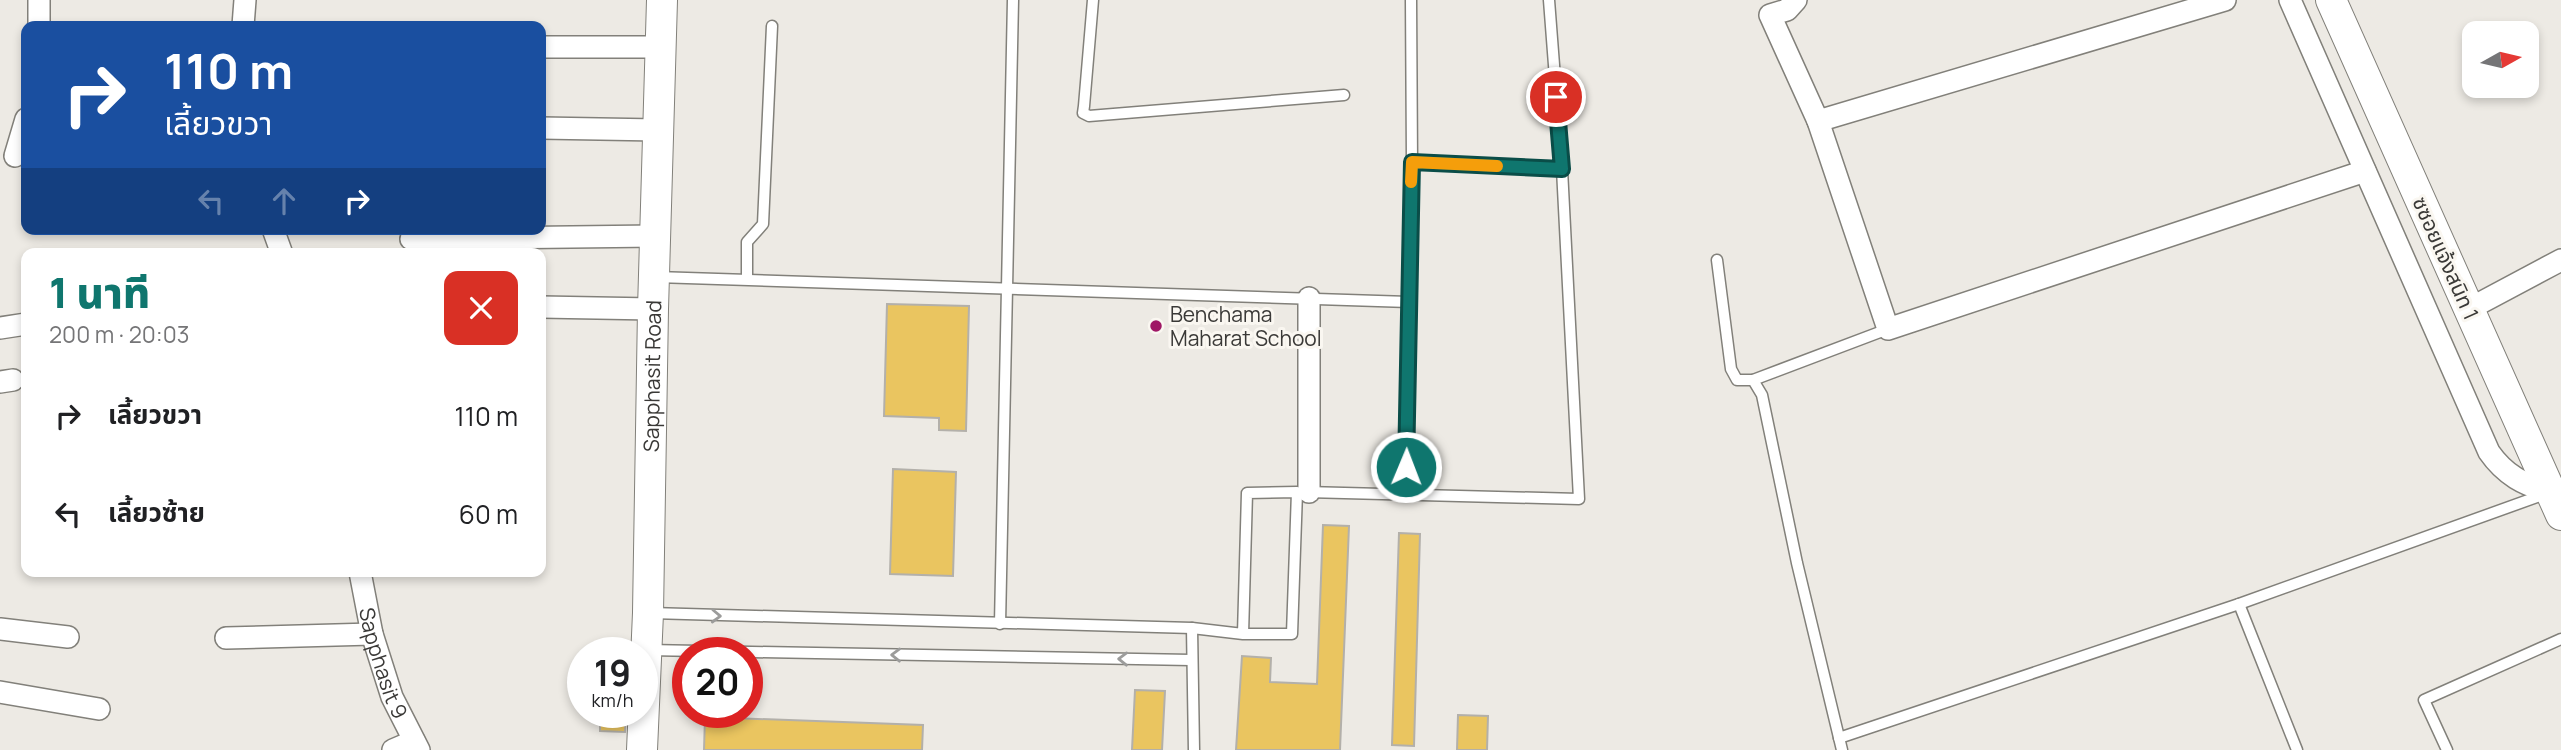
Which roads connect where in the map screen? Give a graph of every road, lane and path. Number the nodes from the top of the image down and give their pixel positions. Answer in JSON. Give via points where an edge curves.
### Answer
{"nodes":[{"id":1,"x":39,"y":0,"type":"edge"},
{"id":2,"x":245,"y":0,"type":"edge"},
{"id":3,"x":662,"y":0,"type":"edge"},
{"id":4,"x":1013,"y":0,"type":"edge"},
{"id":5,"x":1093,"y":0,"type":"edge"},
{"id":6,"x":1411,"y":0,"type":"edge"},
{"id":7,"x":1549,"y":0,"type":"edge"},
{"id":8,"x":1796,"y":0,"type":"edge"},
{"id":9,"x":2225,"y":0,"type":"edge"},
{"id":10,"x":2290,"y":0,"type":"edge"},
{"id":11,"x":2331,"y":0,"type":"edge"},
{"id":12,"x":1764,"y":8,"type":"edge"},
{"id":13,"x":39,"y":21,"type":"edge"},
{"id":14,"x":243,"y":21,"type":"edge"},
{"id":15,"x":772,"y":26,"type":"dead end"},
{"id":16,"x":546,"y":47,"type":"edge"},
{"id":17,"x":662,"y":47,"type":"junction"},
{"id":18,"x":1344,"y":95,"type":"dead end"},
{"id":19,"x":1818,"y":121,"type":"junction"},
{"id":20,"x":546,"y":128,"type":"edge"},
{"id":21,"x":658,"y":130,"type":"junction"},
{"id":22,"x":21,"y":134,"type":"edge"},
{"id":23,"x":14,"y":156,"type":"edge"},
{"id":24,"x":1412,"y":162,"type":"junction"},
{"id":25,"x":1562,"y":169,"type":"junction"},
{"id":26,"x":2365,"y":171,"type":"junction"},
{"id":27,"x":656,"y":236,"type":"junction"},
{"id":28,"x":411,"y":239,"type":"dead end"},
{"id":29,"x":1717,"y":260,"type":"dead end"},
{"id":30,"x":2561,"y":260,"type":"edge"},
{"id":31,"x":654,"y":277,"type":"junction"},
{"id":32,"x":747,"y":279,"type":"junction"},
{"id":33,"x":1006,"y":287,"type":"junction"},
{"id":34,"x":1309,"y":298,"type":"junction"},
{"id":35,"x":1409,"y":302,"type":"junction"},
{"id":36,"x":546,"y":307,"type":"edge"},
{"id":37,"x":653,"y":309,"type":"junction"},
{"id":38,"x":2469,"y":309,"type":"junction"},
{"id":39,"x":21,"y":325,"type":"edge"},
{"id":40,"x":0,"y":328,"type":"edge"},
{"id":41,"x":1888,"y":329,"type":"junction"},
{"id":42,"x":1753,"y":380,"type":"junction"},
{"id":43,"x":1303,"y":492,"type":"junction"},
{"id":44,"x":1405,"y":494,"type":"junction"},
{"id":45,"x":2556,"y":504,"type":"edge"},
{"id":46,"x":361,"y":577,"type":"edge"},
{"id":47,"x":2239,"y":604,"type":"junction"},
{"id":48,"x":648,"y":613,"type":"junction"},
{"id":49,"x":1000,"y":624,"type":"junction"},
{"id":50,"x":1192,"y":628,"type":"junction"},
{"id":51,"x":0,"y":629,"type":"edge"},
{"id":52,"x":372,"y":634,"type":"junction"},
{"id":53,"x":1243,"y":634,"type":"junction"},
{"id":54,"x":68,"y":637,"type":"dead end"},
{"id":55,"x":647,"y":637,"type":"edge"},
{"id":56,"x":226,"y":638,"type":"dead end"},
{"id":57,"x":2561,"y":639,"type":"edge"},
{"id":58,"x":658,"y":650,"type":"edge"},
{"id":59,"x":1191,"y":660,"type":"junction"},
{"id":60,"x":0,"y":692,"type":"edge"},
{"id":61,"x":99,"y":709,"type":"dead end"},
{"id":62,"x":643,"y":728,"type":"edge"},
{"id":63,"x":1839,"y":738,"type":"junction"},
{"id":64,"x":417,"y":745,"type":"edge"},
{"id":65,"x":393,"y":750,"type":"edge"},
{"id":66,"x":642,"y":750,"type":"edge"},
{"id":67,"x":1194,"y":750,"type":"edge"},
{"id":68,"x":1842,"y":750,"type":"edge"},
{"id":69,"x":2297,"y":750,"type":"edge"},
{"id":70,"x":2447,"y":750,"type":"edge"}],
"edges":[{"from":1,"to":13,"type":"street"},
{"from":2,"to":14,"type":"street"},
{"from":3,"to":17,"type":"main road","name":"Sapphasit Road"},
{"from":4,"to":33,"type":"lane"},
{"from":5,"to":18,"type":"lane","via":[[1083,113],[1088,116]]},
{"from":6,"to":24,"type":"lane"},
{"from":7,"to":25,"type":"lane"},
{"from":8,"to":12,"type":"street","via":[[1787,10]]},
{"from":9,"to":19,"type":"street"},
{"from":10,"to":26,"type":"street"},
{"from":11,"to":38,"type":"main road","name":"ซซอยแจ้งสนิท 1"},
{"from":12,"to":19,"type":"street"},
{"from":15,"to":32,"type":"lane","via":[[763,224],[747,242]]},
{"from":16,"to":17,"type":"street"},
{"from":17,"to":21,"type":"main road","name":"Sapphasit Road"},
{"from":19,"to":41,"type":"street"},
{"from":20,"to":21,"type":"street"},
{"from":21,"to":27,"type":"main road","name":"Sapphasit Road"},
{"from":22,"to":23,"type":"street"},
{"from":24,"to":25,"type":"lane"},
{"from":24,"to":35,"type":"lane"},
{"from":25,"to":44,"type":"lane","via":[[1579,499]]},
{"from":26,"to":41,"type":"street"},
{"from":26,"to":45,"type":"street","via":[[2489,453],[2501,469]]},
{"from":27,"to":28,"type":"street"},
{"from":27,"to":31,"type":"main road","name":"Sapphasit Road"},
{"from":29,"to":42,"type":"lane","via":[[1731,369],[1737,380]]},
{"from":30,"to":38,"type":"street"},
{"from":31,"to":32,"type":"lane"},
{"from":31,"to":37,"type":"main road","name":"Sapphasit Road"},
{"from":32,"to":33,"type":"lane"},
{"from":33,"to":34,"type":"lane"},
{"from":33,"to":49,"type":"lane"},
{"from":34,"to":35,"type":"lane"},
{"from":34,"to":43,"type":"street"},
{"from":35,"to":44,"type":"lane"},
{"from":36,"to":37,"type":"street"},
{"from":37,"to":48,"type":"main road","name":"Sapphasit Road"},
{"from":38,"to":45,"type":"main road","name":"ซซอยแจ้งสนิท 1"},
{"from":39,"to":40,"type":"street"},
{"from":41,"to":42,"type":"lane"},
{"from":42,"to":63,"type":"lane","via":[[1762,395]]},
{"from":43,"to":44,"type":"lane"},
{"from":43,"to":53,"type":"lane","via":[[1292,634]]},
{"from":43,"to":53,"type":"lane","via":[[1248,493]]},
{"from":45,"to":47,"type":"lane"},
{"from":46,"to":52,"type":"street","name":"Sapphasit 9"},
{"from":47,"to":63,"type":"lane"},
{"from":47,"to":69,"type":"lane"},
{"from":48,"to":49,"type":"lane","one_way":true},
{"from":48,"to":55,"type":"main road","name":"Sapphasit Road"},
{"from":49,"to":50,"type":"lane"},
{"from":50,"to":53,"type":"lane"},
{"from":50,"to":59,"type":"lane"},
{"from":51,"to":54,"type":"street"},
{"from":52,"to":56,"type":"street"},
{"from":52,"to":64,"type":"street","name":"Sapphasit 9","via":[[392,697]]},
{"from":57,"to":70,"type":"lane","via":[[2424,700]]},
{"from":59,"to":58,"type":"lane","one_way":true},
{"from":59,"to":67,"type":"lane"},
{"from":60,"to":61,"type":"street"},
{"from":62,"to":66,"type":"main road","name":"Sapphasit Road"},
{"from":63,"to":68,"type":"lane"},
{"from":64,"to":65,"type":"street"}]}
